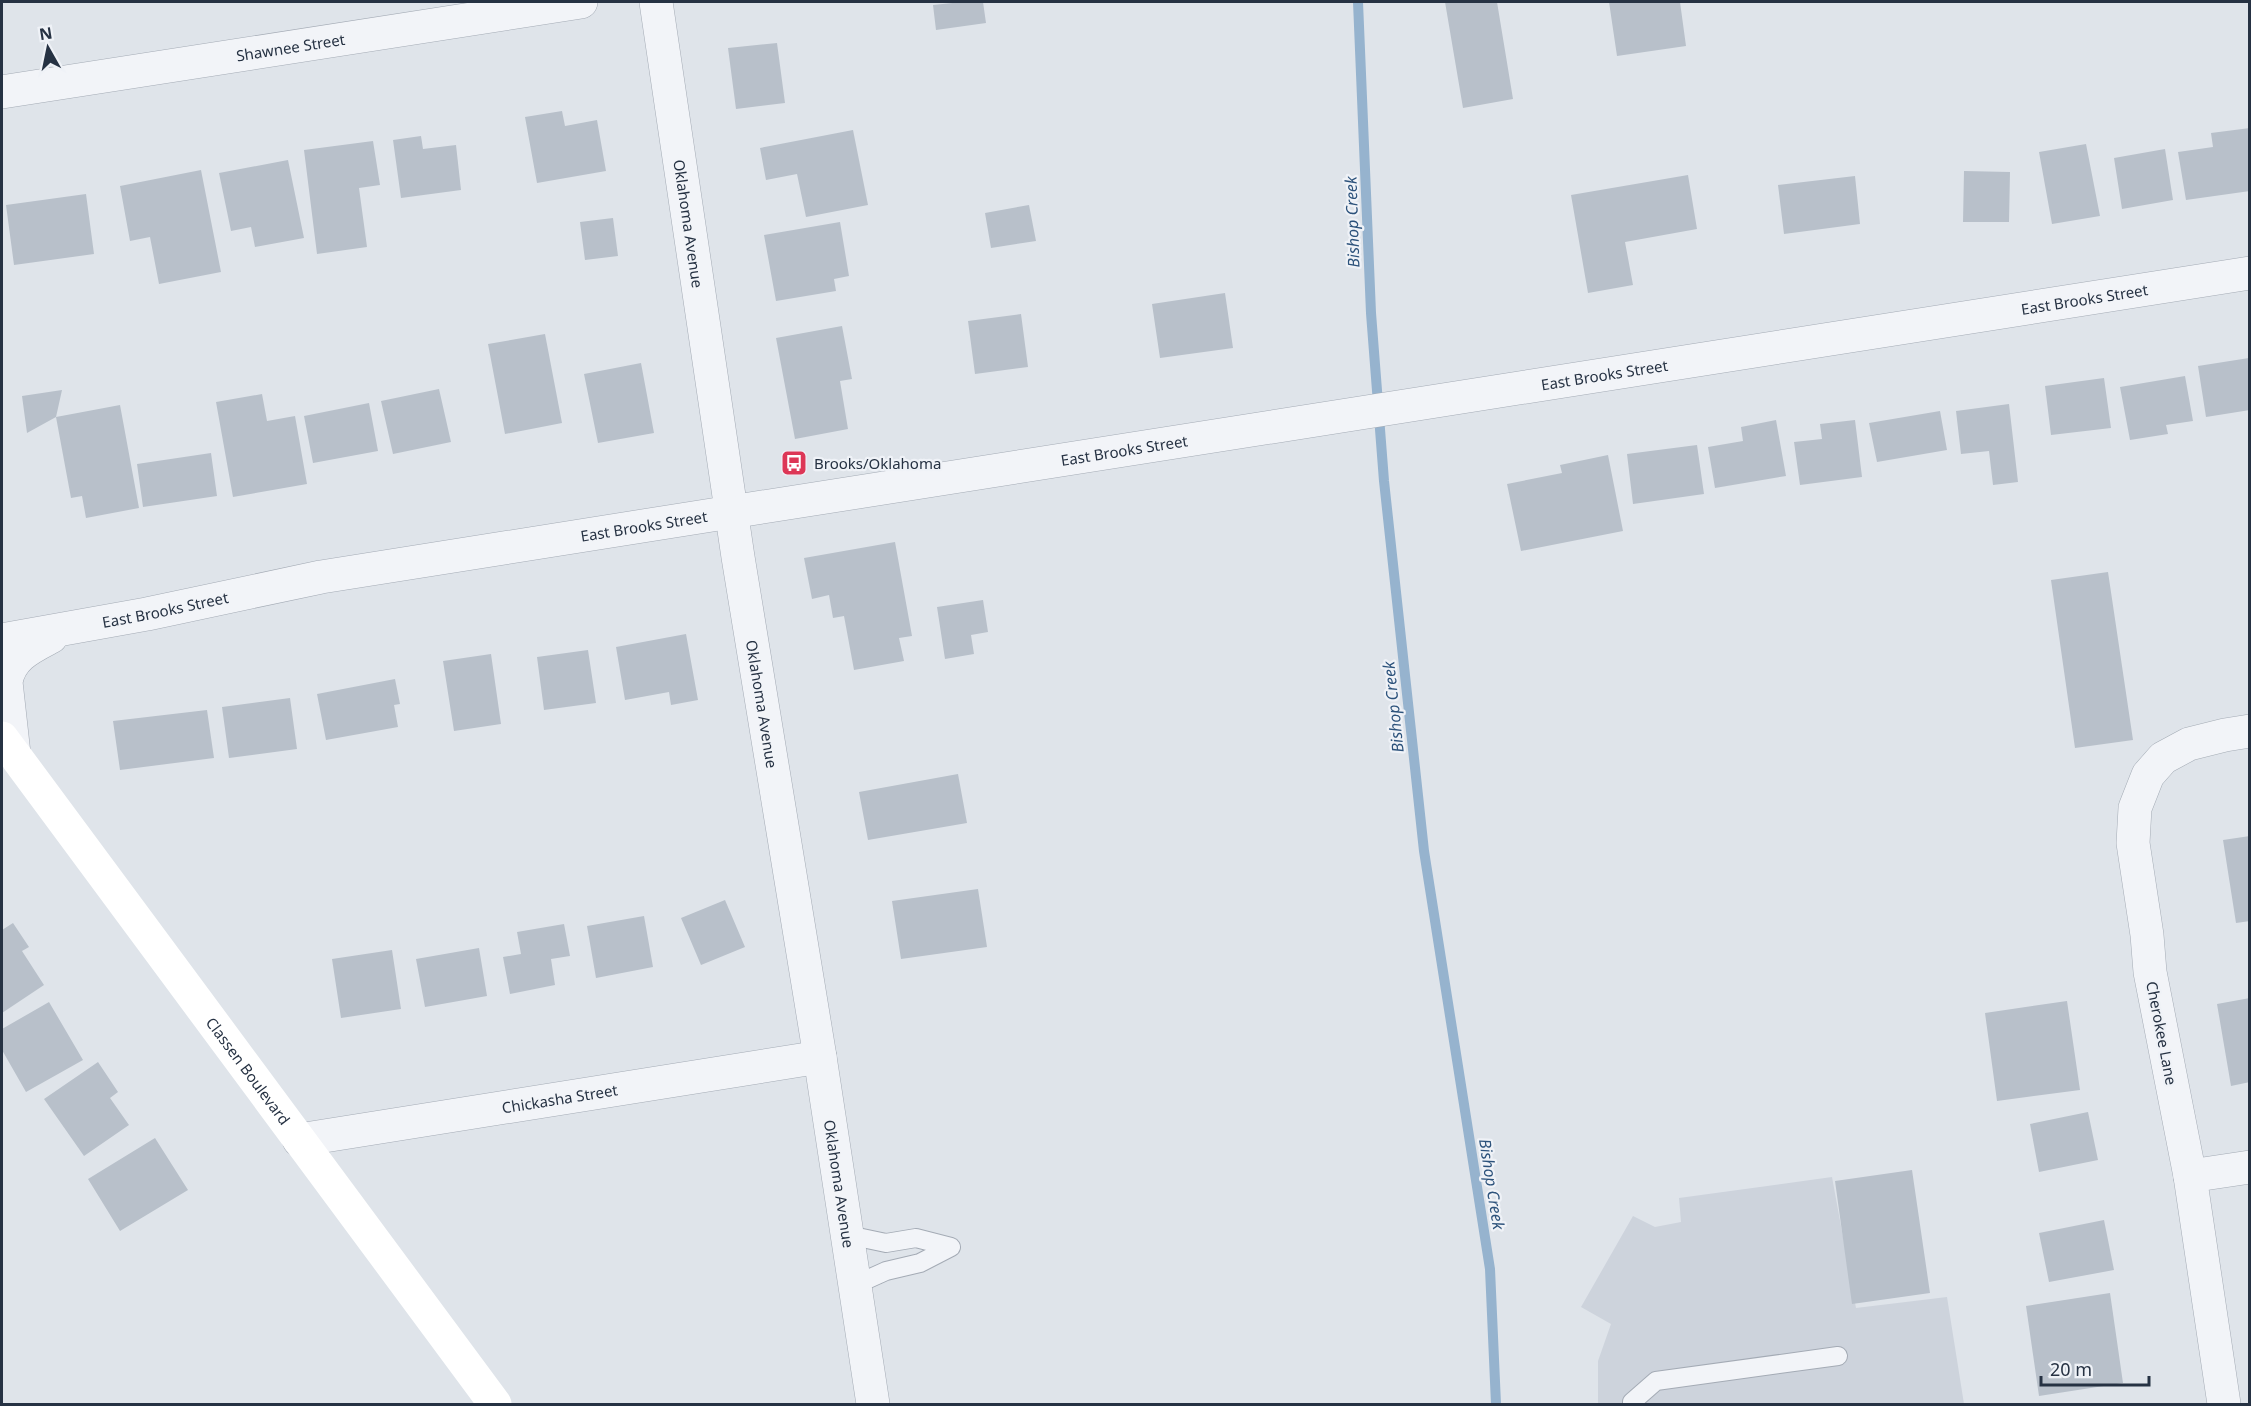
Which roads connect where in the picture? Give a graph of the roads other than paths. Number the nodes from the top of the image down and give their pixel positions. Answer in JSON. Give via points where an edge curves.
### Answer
{"nodes":[{"id":1,"x":581,"y":2,"type":"edge"},
{"id":2,"x":657,"y":2,"type":"edge"},
{"id":3,"x":2,"y":92,"type":"edge"},
{"id":4,"x":2250,"y":273,"type":"edge"},
{"id":5,"x":732,"y":512,"type":"junction"},
{"id":6,"x":70,"y":628,"type":"junction"},
{"id":7,"x":2,"y":640,"type":"edge"},
{"id":8,"x":2250,"y":731,"type":"edge"},
{"id":9,"x":8,"y":746,"type":"edge"},
{"id":10,"x":820,"y":1057,"type":"junction"},
{"id":11,"x":299,"y":1140,"type":"junction"},
{"id":12,"x":2250,"y":1167,"type":"edge"},
{"id":13,"x":2190,"y":1176,"type":"junction"},
{"id":14,"x":848,"y":1235,"type":"junction"},
{"id":15,"x":855,"y":1285,"type":"junction"},
{"id":16,"x":1838,"y":1356,"type":"dead end"},
{"id":17,"x":495,"y":1404,"type":"edge"},
{"id":18,"x":873,"y":1404,"type":"edge"},
{"id":19,"x":1632,"y":1404,"type":"edge"},
{"id":20,"x":2224,"y":1404,"type":"edge"}],
"edges":[{"from":1,"to":3,"type":"street","name":"Shawnee Street"},
{"from":2,"to":5,"type":"street","name":"Oklahoma Avenue"},
{"from":4,"to":5,"type":"street","name":"East Brooks Street"},
{"from":5,"to":6,"type":"street","name":"East Brooks Street","via":[[321,577]]},
{"from":5,"to":10,"type":"street","name":"Oklahoma Avenue"},
{"from":6,"to":7,"type":"street","name":"East Brooks Street"},
{"from":6,"to":9,"type":"street","via":[[25,650],[8,672]]},
{"from":8,"to":13,"type":"street","name":"Cherokee Lane","via":[[2189,744],[2163,758],[2148,775],[2135,808],[2133,843],[2150,972]]},
{"from":9,"to":11,"type":"main road","name":"Classen Boulevard"},
{"from":10,"to":11,"type":"street","name":"Chickasha Street"},
{"from":10,"to":14,"type":"street","name":"Oklahoma Avenue"},
{"from":11,"to":17,"type":"main road","name":"Classen Boulevard"},
{"from":12,"to":13,"type":"street"},
{"from":13,"to":20,"type":"street","name":"Cherokee Lane"},
{"from":14,"to":15,"type":"street","name":"Oklahoma Avenue"},
{"from":14,"to":15,"type":"lane","via":[[886,1243],[916,1239],[951,1247],[920,1263],[886,1271]]},
{"from":15,"to":18,"type":"street","name":"Oklahoma Avenue"},
{"from":16,"to":19,"type":"lane","via":[[1656,1381]]}]}
